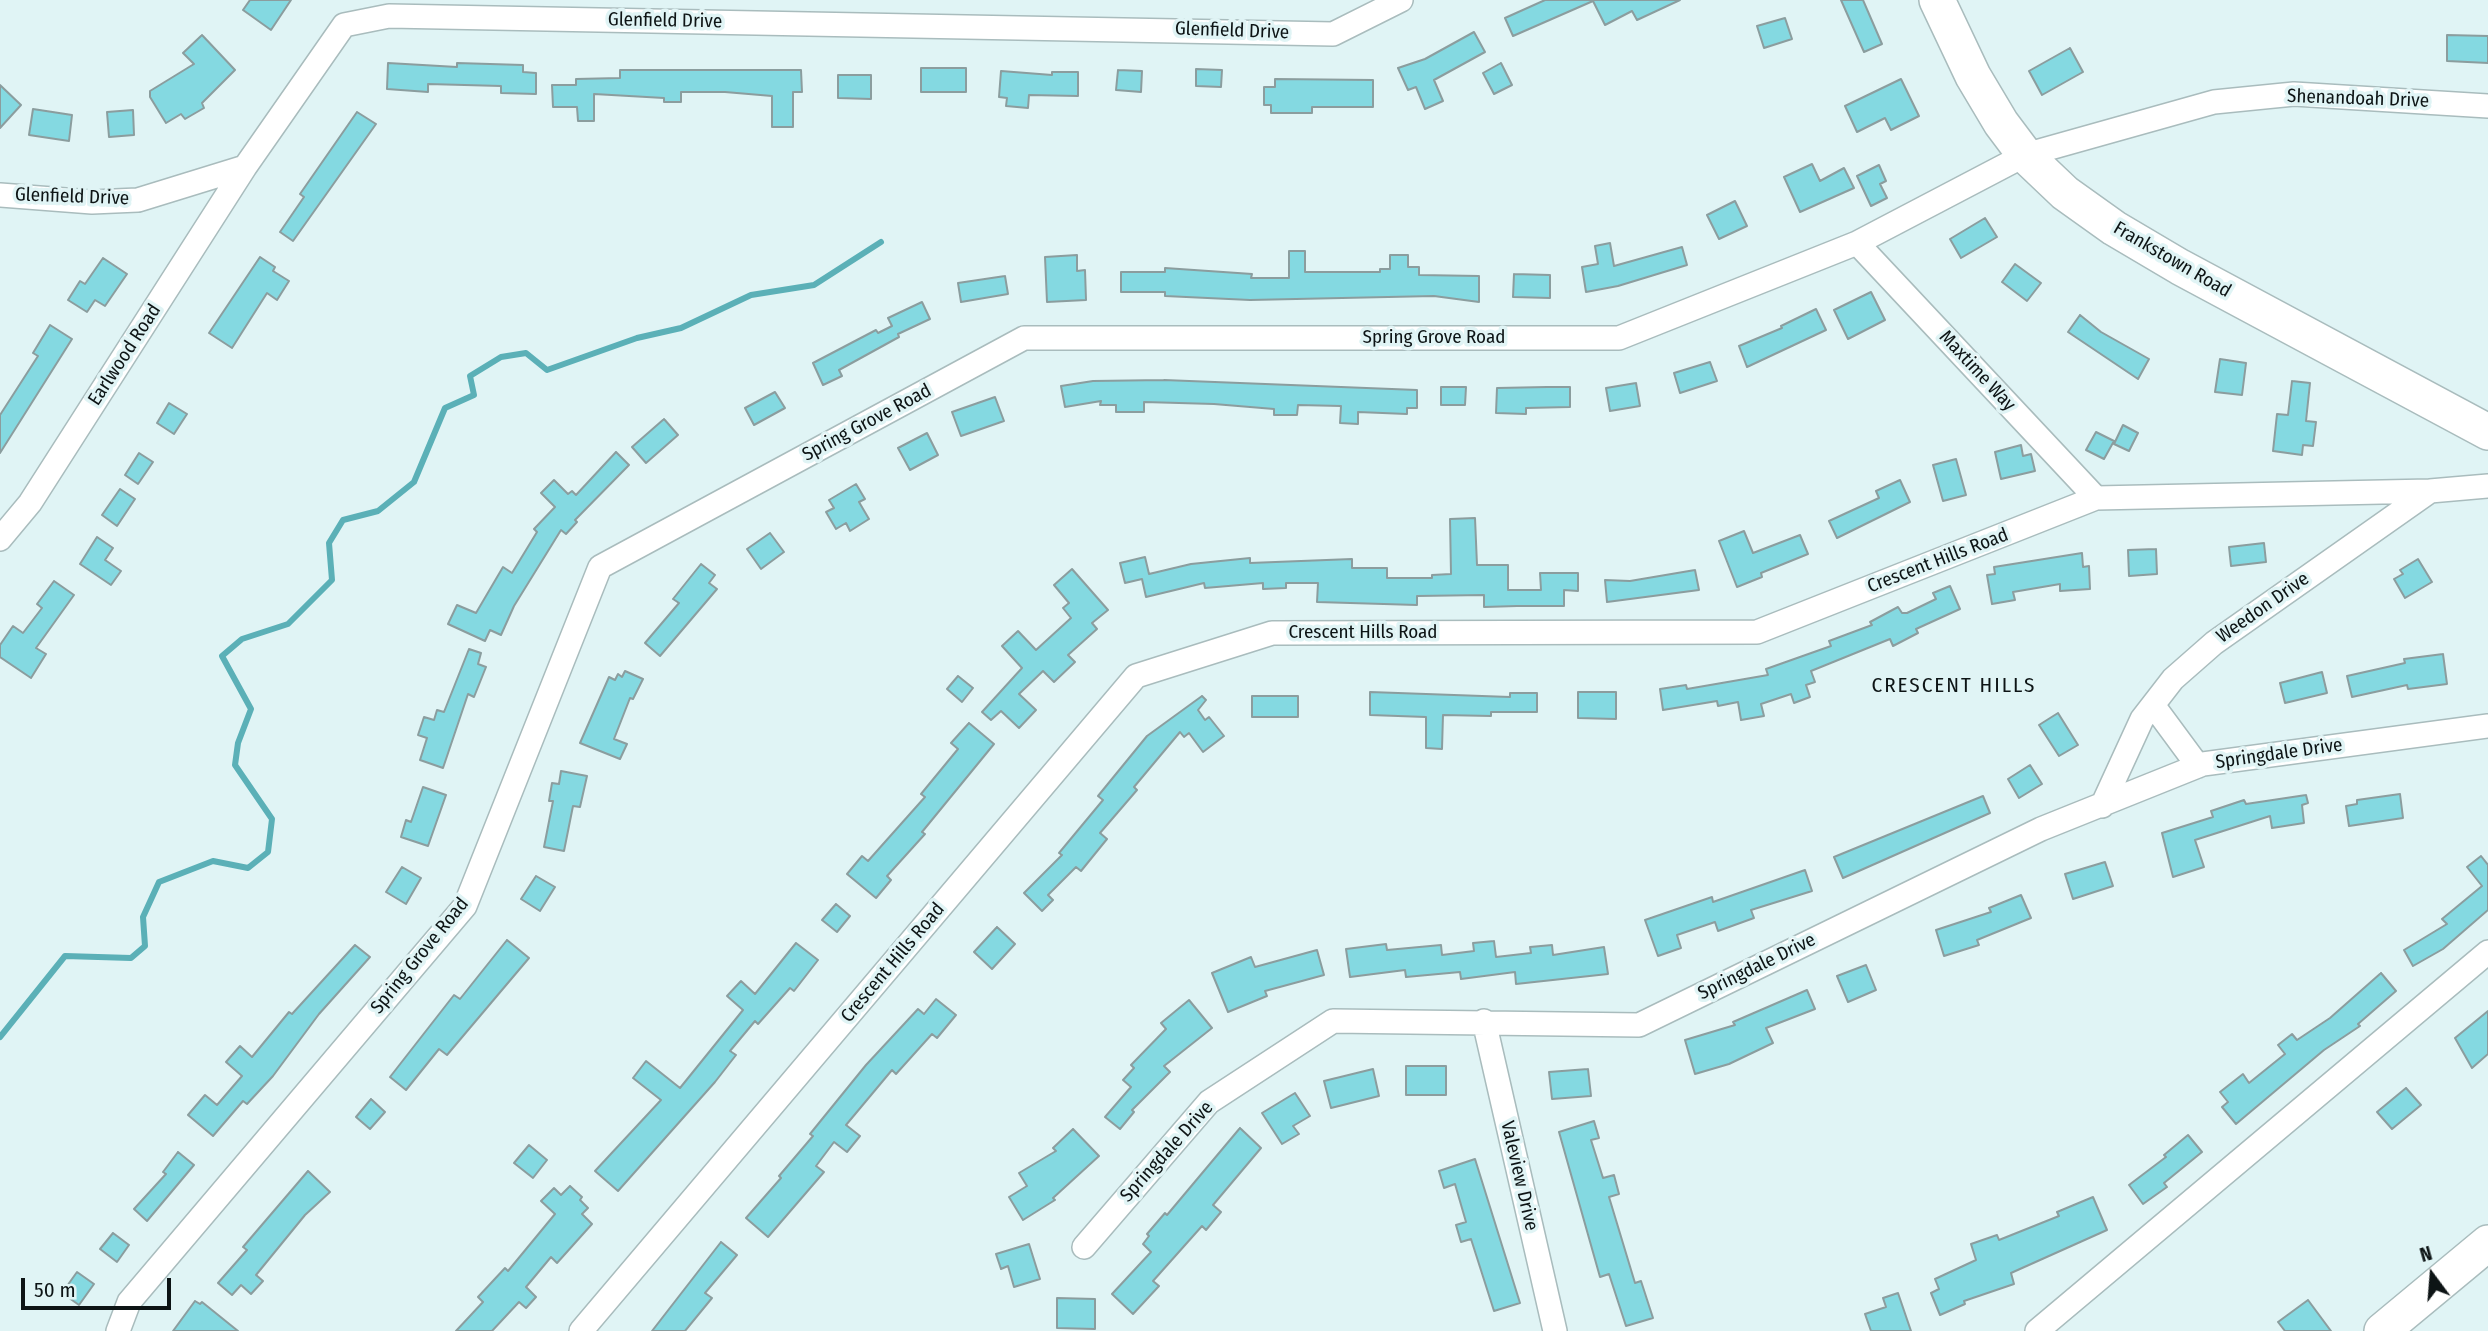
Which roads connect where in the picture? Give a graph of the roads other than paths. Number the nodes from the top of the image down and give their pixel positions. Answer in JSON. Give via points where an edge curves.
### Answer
{"nodes":[{"id":1,"x":1401,"y":0,"type":"edge"},
{"id":2,"x":1937,"y":0,"type":"edge"},
{"id":3,"x":2488,"y":106,"type":"edge"},
{"id":4,"x":2025,"y":155,"type":"junction"},
{"id":5,"x":245,"y":167,"type":"junction"},
{"id":6,"x":0,"y":195,"type":"edge"},
{"id":7,"x":1857,"y":243,"type":"junction"},
{"id":8,"x":2488,"y":432,"type":"edge"},
{"id":9,"x":2488,"y":486,"type":"edge"},
{"id":10,"x":2430,"y":491,"type":"junction"},
{"id":11,"x":2096,"y":498,"type":"junction"},
{"id":12,"x":0,"y":539,"type":"edge"},
{"id":13,"x":2153,"y":705,"type":"junction"},
{"id":14,"x":2488,"y":726,"type":"edge"},
{"id":15,"x":2198,"y":766,"type":"junction"},
{"id":16,"x":2102,"y":806,"type":"junction"},
{"id":17,"x":2488,"y":951,"type":"edge"},
{"id":18,"x":1484,"y":1021,"type":"junction"},
{"id":19,"x":2488,"y":1243,"type":"edge"},
{"id":20,"x":1084,"y":1247,"type":"dead end"},
{"id":21,"x":118,"y":1331,"type":"edge"},
{"id":22,"x":581,"y":1331,"type":"edge"},
{"id":23,"x":1555,"y":1331,"type":"edge"},
{"id":24,"x":2037,"y":1331,"type":"edge"},
{"id":25,"x":2382,"y":1331,"type":"edge"}],
"edges":[{"from":1,"to":5,"type":"street","name":"Glenfield Drive","via":[[1333,34],[389,16],[344,25]]},
{"from":2,"to":4,"type":"main road","name":"Frankstown Road","via":[[1973,76]]},
{"from":3,"to":4,"type":"street","name":"Shenandoah Drive","via":[[2294,94],[2214,102]]},
{"from":4,"to":7,"type":"street","name":"Spring Grove Road"},
{"from":4,"to":8,"type":"main road","name":"Frankstown Road","via":[[2114,228]]},
{"from":5,"to":6,"type":"street","name":"Glenfield Drive","via":[[138,200],[92,202]]},
{"from":5,"to":12,"type":"street","name":"Earlwood Road","via":[[30,503]]},
{"from":7,"to":11,"type":"street","name":"Maxtime Way"},
{"from":7,"to":21,"type":"street","name":"Spring Grove Road","via":[[1619,338],[1024,338],[600,567],[465,906],[129,1302]]},
{"from":9,"to":10,"type":"street"},
{"from":10,"to":11,"type":"street","name":"Crescent Hills Road"},
{"from":10,"to":13,"type":"street","name":"Weedon Drive","via":[[2214,643],[2173,679]]},
{"from":11,"to":22,"type":"street","name":"Crescent Hills Road","via":[[1757,632],[1272,633],[1136,676]]},
{"from":13,"to":15,"type":"street"},
{"from":13,"to":16,"type":"street","name":"Weedon Drive","via":[[2142,719]]},
{"from":14,"to":15,"type":"street","name":"Springdale Drive"},
{"from":15,"to":16,"type":"street","name":"Springdale Drive"},
{"from":16,"to":18,"type":"street","name":"Springdale Drive","via":[[2041,829],[1639,1025]]},
{"from":17,"to":24,"type":"street"},
{"from":18,"to":20,"type":"street","name":"Springdale Drive","via":[[1333,1021],[1209,1102]]},
{"from":18,"to":23,"type":"street","name":"Valeview Drive"},
{"from":19,"to":25,"type":"main road"}]}
